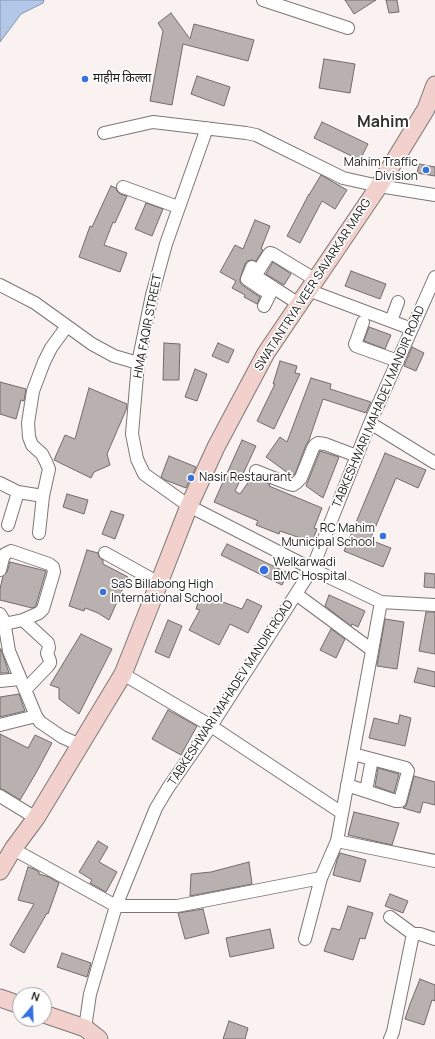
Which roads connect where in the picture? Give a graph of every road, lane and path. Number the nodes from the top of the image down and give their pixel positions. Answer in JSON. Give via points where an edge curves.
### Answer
{"nodes":[{"id":1,"x":263,"y":0,"type":"edge"},
{"id":2,"x":300,"y":6,"type":"edge"},
{"id":3,"x":348,"y":28,"type":"dead end"},
{"id":4,"x":435,"y":85,"type":"edge"},
{"id":5,"x":207,"y":128,"type":"junction"},
{"id":6,"x":104,"y":133,"type":"dead end"},
{"id":7,"x":379,"y":186,"type":"junction"},
{"id":8,"x":123,"y":187,"type":"dead end"},
{"id":9,"x":435,"y":195,"type":"edge"},
{"id":10,"x":178,"y":206,"type":"junction"},
{"id":11,"x":252,"y":267,"type":"dead end"},
{"id":12,"x":435,"y":277,"type":"edge"},
{"id":13,"x":0,"y":285,"type":"edge"},
{"id":14,"x":270,"y":294,"type":"junction"},
{"id":15,"x":305,"y":296,"type":"junction"},
{"id":16,"x":398,"y":302,"type":"dead end"},
{"id":17,"x":264,"y":306,"type":"dead end"},
{"id":18,"x":391,"y":321,"type":"junction"},
{"id":19,"x":363,"y":322,"type":"dead end"},
{"id":20,"x":67,"y":326,"type":"junction"},
{"id":21,"x":412,"y":329,"type":"junction"},
{"id":22,"x":398,"y":361,"type":"junction"},
{"id":23,"x":138,"y":363,"type":"junction"},
{"id":24,"x":370,"y":423,"type":"junction"},
{"id":25,"x":357,"y":456,"type":"junction"},
{"id":26,"x":435,"y":463,"type":"edge"},
{"id":27,"x":256,"y":471,"type":"dead end"},
{"id":28,"x":0,"y":483,"type":"edge"},
{"id":29,"x":18,"y":492,"type":"junction"},
{"id":30,"x":43,"y":496,"type":"junction"},
{"id":31,"x":189,"y":506,"type":"junction"},
{"id":32,"x":8,"y":525,"type":"dead end"},
{"id":33,"x":39,"y":533,"type":"dead end"},
{"id":34,"x":105,"y":553,"type":"dead end"},
{"id":35,"x":312,"y":569,"type":"junction"},
{"id":36,"x":0,"y":570,"type":"edge"},
{"id":37,"x":159,"y":583,"type":"junction"},
{"id":38,"x":296,"y":594,"type":"junction"},
{"id":39,"x":381,"y":602,"type":"junction"},
{"id":40,"x":435,"y":606,"type":"edge"},
{"id":41,"x":23,"y":620,"type":"junction"},
{"id":42,"x":2,"y":622,"type":"edge"},
{"id":43,"x":3,"y":640,"type":"edge"},
{"id":44,"x":372,"y":650,"type":"junction"},
{"id":45,"x":123,"y":674,"type":"junction"},
{"id":46,"x":0,"y":681,"type":"edge"},
{"id":47,"x":22,"y":684,"type":"junction"},
{"id":48,"x":36,"y":716,"type":"junction"},
{"id":49,"x":0,"y":724,"type":"edge"},
{"id":50,"x":211,"y":726,"type":"junction"},
{"id":51,"x":80,"y":745,"type":"junction"},
{"id":52,"x":353,"y":754,"type":"junction"},
{"id":53,"x":372,"y":759,"type":"junction"},
{"id":54,"x":347,"y":786,"type":"junction"},
{"id":55,"x":366,"y":791,"type":"junction"},
{"id":56,"x":0,"y":796,"type":"edge"},
{"id":57,"x":342,"y":813,"type":"junction"},
{"id":58,"x":36,"y":818,"type":"junction"},
{"id":59,"x":337,"y":841,"type":"junction"},
{"id":60,"x":4,"y":861,"type":"edge"},
{"id":61,"x":435,"y":861,"type":"edge"},
{"id":62,"x":321,"y":878,"type":"junction"},
{"id":63,"x":116,"y":906,"type":"junction"},
{"id":64,"x":390,"y":918,"type":"dead end"},
{"id":65,"x":413,"y":934,"type":"junction"},
{"id":66,"x":435,"y":938,"type":"edge"},
{"id":67,"x":305,"y":939,"type":"dead end"},
{"id":68,"x":0,"y":998,"type":"edge"},
{"id":69,"x":12,"y":1002,"type":"edge"},
{"id":70,"x":52,"y":1017,"type":"edge"},
{"id":71,"x":85,"y":1028,"type":"junction"},
{"id":72,"x":99,"y":1039,"type":"edge"},
{"id":73,"x":390,"y":1039,"type":"edge"}],
"edges":[{"from":1,"to":2,"type":"street"},
{"from":2,"to":3,"type":"street"},
{"from":4,"to":7,"type":"street","name":"SWATANTRYA VEER SAVARKAR MARG","via":[[426,109]]},
{"from":5,"to":6,"type":"street","via":[[153,122]]},
{"from":5,"to":7,"type":"street","via":[[256,135],[343,178]]},
{"from":5,"to":10,"type":"street","name":"HMA FAQIR STREET"},
{"from":7,"to":9,"type":"street"},
{"from":7,"to":15,"type":"street","name":"SWATANTRYA VEER SAVARKAR MARG"},
{"from":8,"to":10,"type":"street"},
{"from":10,"to":23,"type":"street","name":"HMA FAQIR STREET","via":[[152,295]]},
{"from":11,"to":14,"type":"street","via":[[247,280]]},
{"from":12,"to":21,"type":"street","name":"TABKESHWARI MAHADEV MANDIR ROAD"},
{"from":13,"to":20,"type":"street","via":[[35,303]]},
{"from":14,"to":15,"type":"street"},
{"from":14,"to":17,"type":"street"},
{"from":15,"to":18,"type":"street"},
{"from":15,"to":31,"type":"street","name":"SWATANTRYA VEER SAVARKAR MARG","via":[[266,353]]},
{"from":16,"to":18,"type":"street"},
{"from":18,"to":21,"type":"street"},
{"from":19,"to":22,"type":"street","via":[[356,346]]},
{"from":20,"to":23,"type":"street","via":[[114,356]]},
{"from":20,"to":30,"type":"street","via":[[44,362],[33,391],[28,423],[32,445],[42,454],[49,469]]},
{"from":21,"to":22,"type":"street","name":"TABKESHWARI MAHADEV MANDIR ROAD"},
{"from":22,"to":24,"type":"street","name":"TABKESHWARI MAHADEV MANDIR ROAD"},
{"from":23,"to":31,"type":"street","name":"HMA FAQIR STREET","via":[[132,434],[137,459],[144,474]]},
{"from":24,"to":25,"type":"street","name":"TABKESHWARI MAHADEV MANDIR ROAD"},
{"from":24,"to":26,"type":"street"},
{"from":25,"to":27,"type":"street","via":[[318,443],[313,448],[301,478],[293,485]]},
{"from":25,"to":35,"type":"street","name":"TABKESHWARI MAHADEV MANDIR ROAD"},
{"from":28,"to":29,"type":"street"},
{"from":29,"to":30,"type":"street"},
{"from":29,"to":32,"type":"street"},
{"from":30,"to":33,"type":"street"},
{"from":31,"to":35,"type":"street","name":"HMA FAQIR STREET"},
{"from":31,"to":37,"type":"street","name":"SWATANTRYA VEER SAVARKAR MARG"},
{"from":34,"to":37,"type":"street"},
{"from":35,"to":38,"type":"street","name":"TABKESHWARI MAHADEV MANDIR ROAD"},
{"from":35,"to":39,"type":"street","name":"HMA FAQIR STREET"},
{"from":36,"to":41,"type":"street","via":[[5,554],[11,551],[53,567],[54,572],[43,609]]},
{"from":37,"to":45,"type":"street","name":"SWATANTRYA VEER SAVARKAR MARG"},
{"from":38,"to":44,"type":"street"},
{"from":38,"to":50,"type":"street","name":"TABKESHWARI MAHADEV MANDIR ROAD"},
{"from":39,"to":40,"type":"street"},
{"from":39,"to":44,"type":"street"},
{"from":41,"to":42,"type":"street"},
{"from":41,"to":47,"type":"street","via":[[48,643],[50,648],[47,654],[50,663]]},
{"from":42,"to":43,"type":"street"},
{"from":43,"to":47,"type":"street"},
{"from":44,"to":52,"type":"street"},
{"from":45,"to":50,"type":"street"},
{"from":45,"to":51,"type":"street","name":"SWATANTRYA VEER SAVARKAR MARG"},
{"from":46,"to":47,"type":"street"},
{"from":47,"to":48,"type":"street"},
{"from":48,"to":49,"type":"street"},
{"from":48,"to":51,"type":"street","via":[[40,722]]},
{"from":50,"to":57,"type":"street"},
{"from":50,"to":63,"type":"street","name":"TABKESHWARI MAHADEV MANDIR ROAD","via":[[156,808]]},
{"from":51,"to":58,"type":"street","name":"SWATANTRYA VEER SAVARKAR MARG"},
{"from":52,"to":53,"type":"street"},
{"from":52,"to":54,"type":"street"},
{"from":53,"to":55,"type":"street"},
{"from":53,"to":55,"type":"street","via":[[406,768],[408,771],[400,801]]},
{"from":54,"to":55,"type":"street"},
{"from":54,"to":57,"type":"street"},
{"from":56,"to":58,"type":"street"},
{"from":57,"to":59,"type":"street"},
{"from":58,"to":60,"type":"street","name":"SWATANTRYA VEER SAVARKAR MARG"},
{"from":59,"to":61,"type":"street"},
{"from":59,"to":62,"type":"street"},
{"from":60,"to":63,"type":"street"},
{"from":62,"to":63,"type":"street","via":[[177,906]]},
{"from":62,"to":67,"type":"street"},
{"from":63,"to":71,"type":"street","name":"TABKESHWARI MAHADEV MANDIR ROAD","via":[[90,994]]},
{"from":64,"to":65,"type":"street"},
{"from":65,"to":66,"type":"street"},
{"from":65,"to":73,"type":"street"},
{"from":68,"to":69,"type":"street"},
{"from":70,"to":71,"type":"street"},
{"from":71,"to":72,"type":"street"}]}
